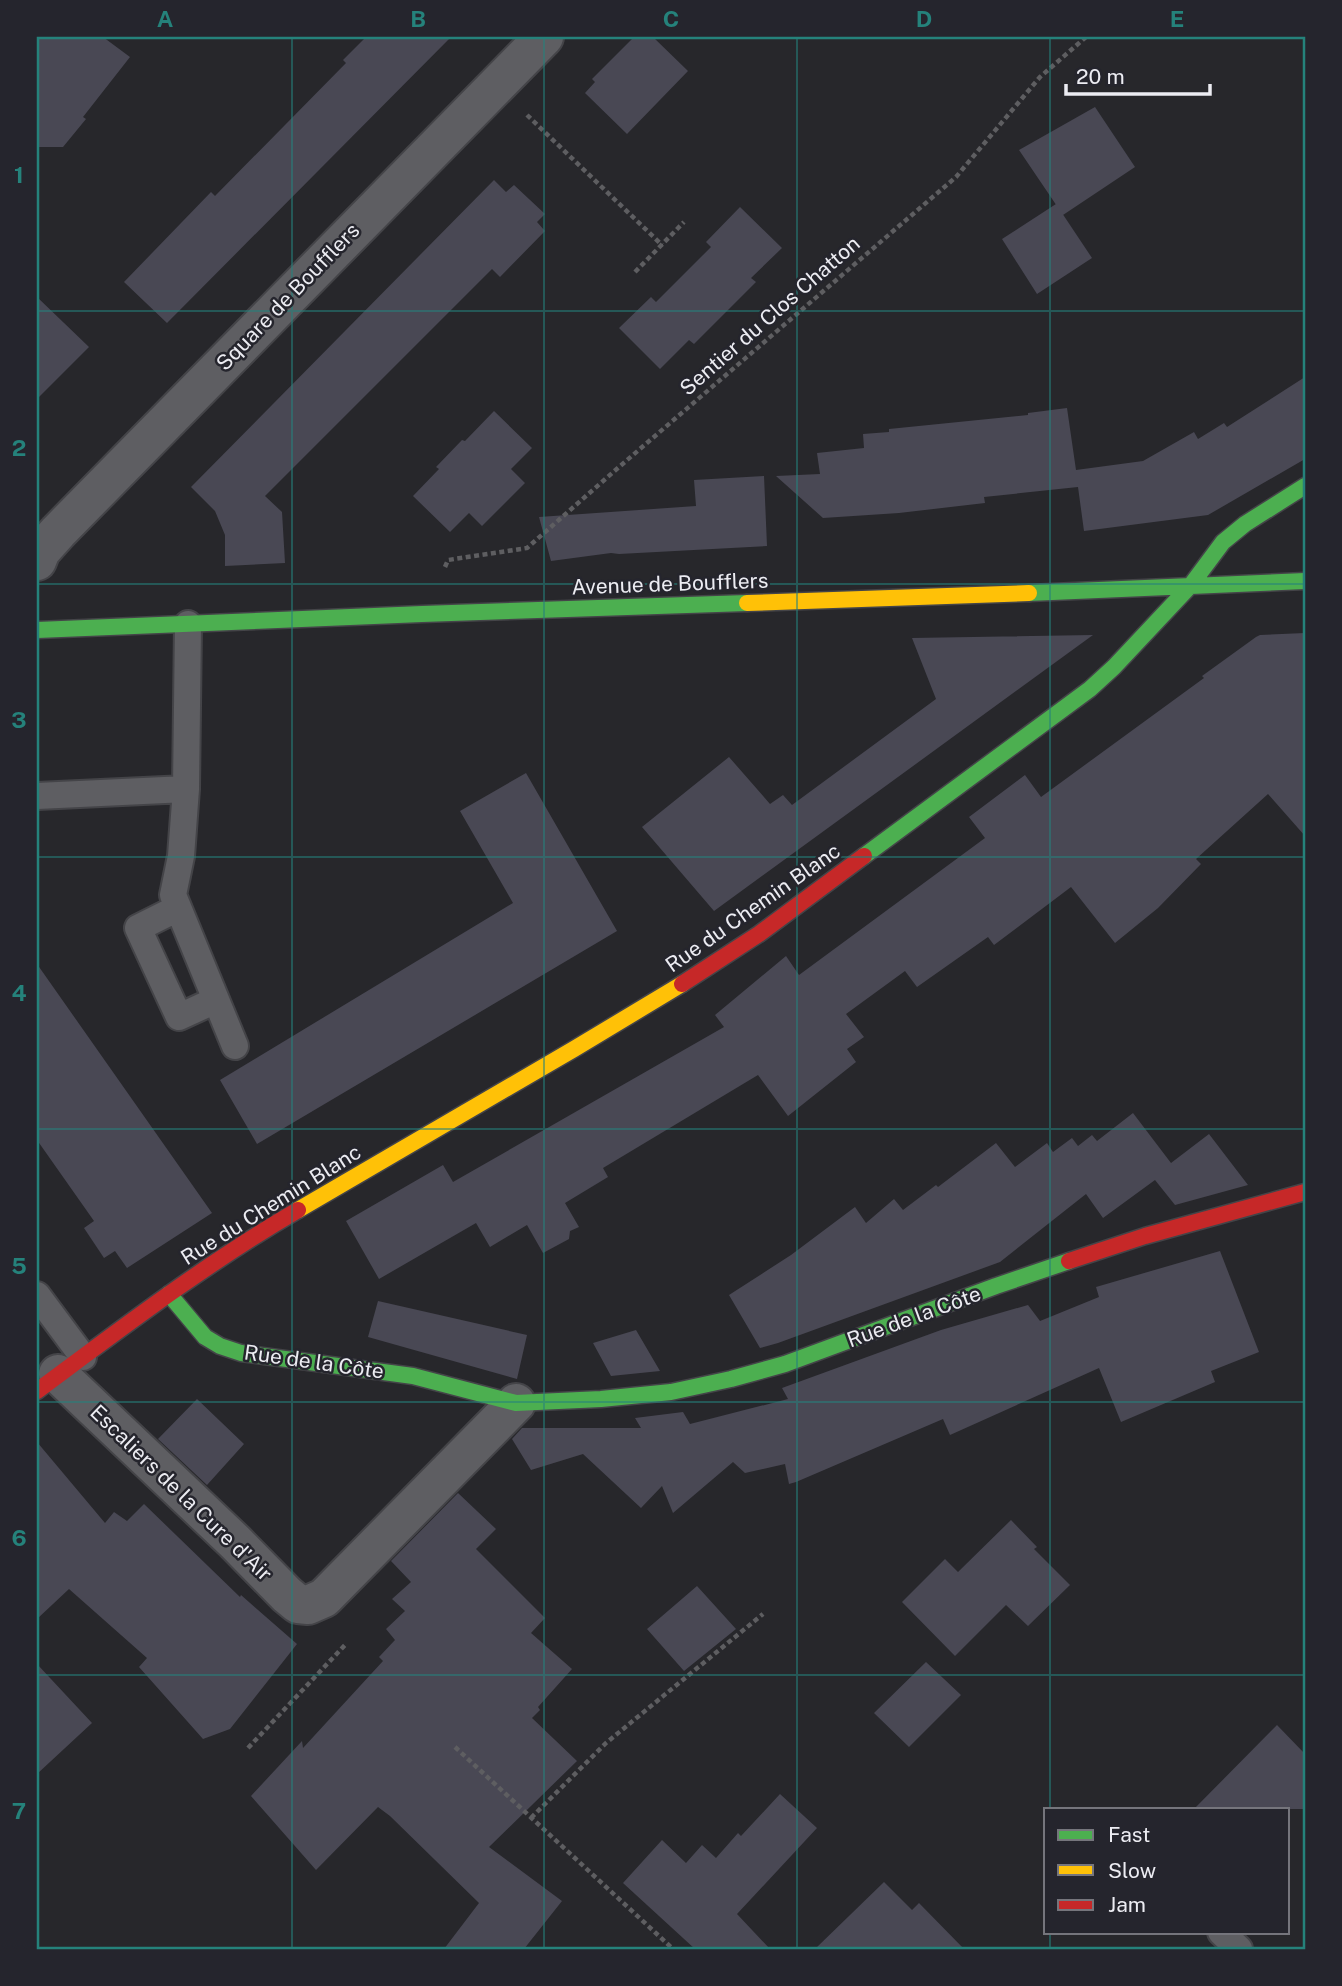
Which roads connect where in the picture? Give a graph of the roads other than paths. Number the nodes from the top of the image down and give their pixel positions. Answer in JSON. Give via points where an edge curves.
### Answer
{"nodes":[{"id":1,"x":544,"y":37,"type":"edge"},
{"id":2,"x":1305,"y":486,"type":"edge"},
{"id":3,"x":37,"y":561,"type":"edge"},
{"id":4,"x":1305,"y":581,"type":"edge"},
{"id":5,"x":1191,"y":585,"type":"junction"},
{"id":6,"x":188,"y":624,"type":"junction"},
{"id":7,"x":37,"y":630,"type":"edge"},
{"id":8,"x":186,"y":789,"type":"junction"},
{"id":9,"x":37,"y":796,"type":"edge"},
{"id":10,"x":178,"y":908,"type":"junction"},
{"id":11,"x":216,"y":1000,"type":"junction"},
{"id":12,"x":235,"y":1046,"type":"dead end"},
{"id":13,"x":1305,"y":1192,"type":"edge"},
{"id":14,"x":169,"y":1294,"type":"junction"},
{"id":15,"x":37,"y":1296,"type":"edge"},
{"id":16,"x":59,"y":1374,"type":"edge"},
{"id":17,"x":516,"y":1403,"type":"junction"},
{"id":18,"x":1224,"y":1934,"type":"edge"},
{"id":19,"x":1238,"y":1949,"type":"edge"}],
"edges":[{"from":1,"to":3,"type":"street","name":"Square de Boufflers","via":[[58,532]]},
{"from":2,"to":5,"type":"street","name":"Rue du Chemin Blanc","via":[[1223,542]]},
{"from":4,"to":5,"type":"street","name":"Avenue de Boufflers"},
{"from":5,"to":6,"type":"street","name":"Avenue de Boufflers"},
{"from":5,"to":14,"type":"street","name":"Rue du Chemin Blanc","via":[[1090,689],[759,934],[574,1049],[264,1230]]},
{"from":6,"to":7,"type":"street","name":"Avenue de Boufflers"},
{"from":6,"to":8,"type":"lane"},
{"from":8,"to":9,"type":"lane"},
{"from":8,"to":10,"type":"lane","via":[[173,895]]},
{"from":10,"to":11,"type":"lane"},
{"from":10,"to":11,"type":"lane","via":[[138,928],[179,1017]]},
{"from":11,"to":12,"type":"lane"},
{"from":13,"to":17,"type":"street","name":"Rue de la Côte","via":[[1145,1237],[731,1380],[671,1392]]},
{"from":14,"to":16,"type":"street"},
{"from":14,"to":17,"type":"street","name":"Rue de la Côte","via":[[205,1337],[241,1353],[413,1376]]},
{"from":15,"to":16,"type":"lane"},
{"from":16,"to":17,"type":"street","name":"Escaliers de la Cure d'Air","via":[[287,1595],[307,1605],[324,1598]]},
{"from":18,"to":19,"type":"lane"}]}
